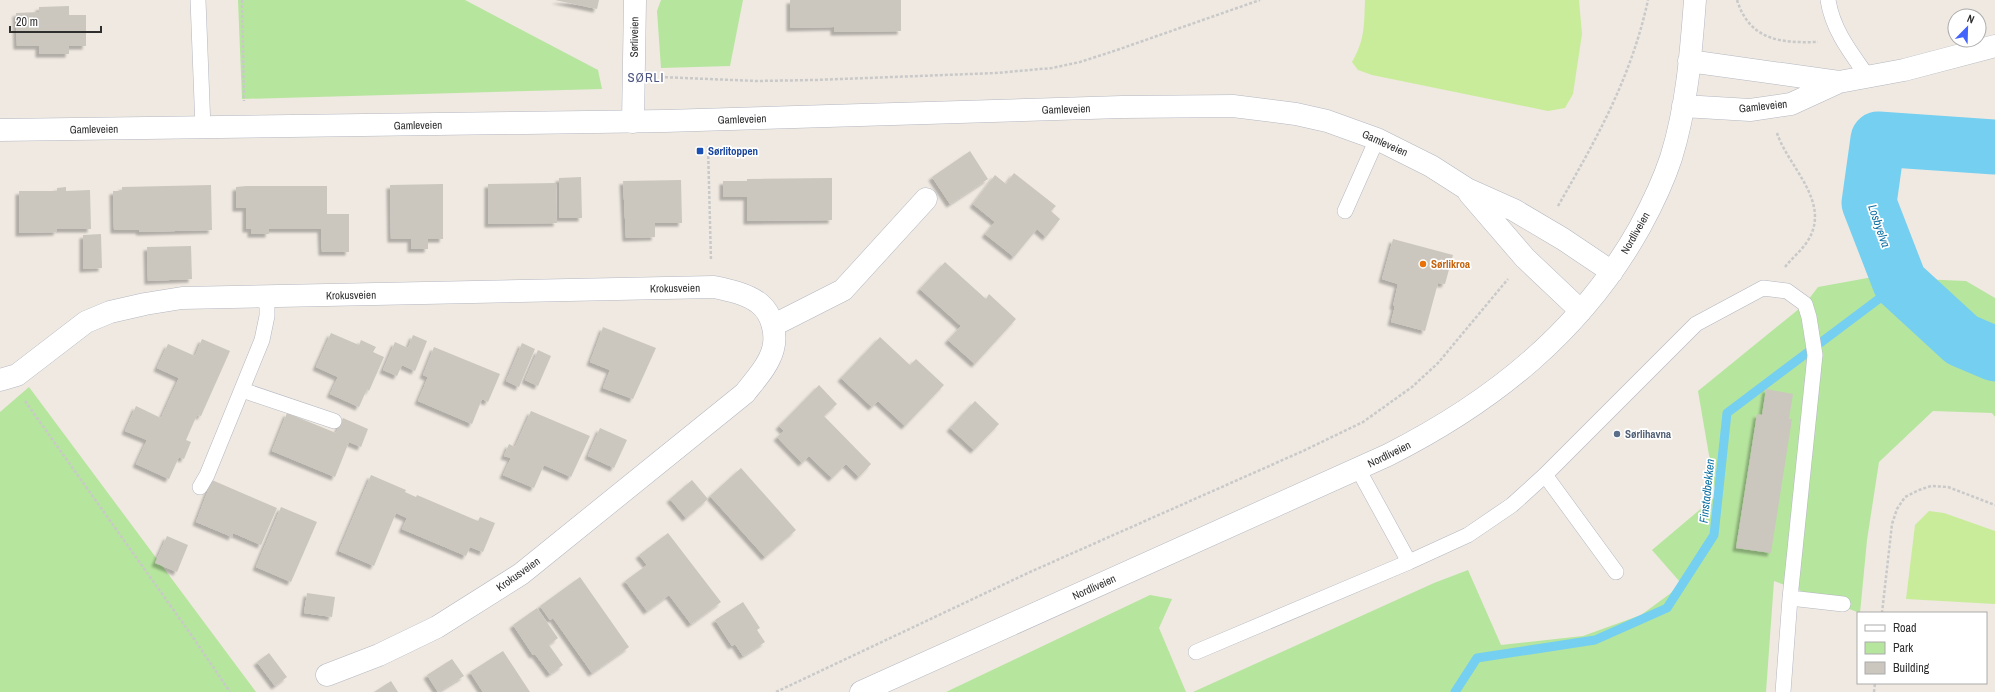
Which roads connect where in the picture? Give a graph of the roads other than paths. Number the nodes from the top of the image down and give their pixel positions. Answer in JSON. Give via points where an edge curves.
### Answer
{"nodes":[{"id":1,"x":198,"y":0,"type":"edge"},
{"id":2,"x":635,"y":0,"type":"edge"},
{"id":3,"x":1695,"y":0,"type":"edge"},
{"id":4,"x":1828,"y":0,"type":"edge"},
{"id":5,"x":1995,"y":46,"type":"edge"},
{"id":6,"x":1689,"y":61,"type":"junction"},
{"id":7,"x":1868,"y":77,"type":"junction"},
{"id":8,"x":1839,"y":82,"type":"junction"},
{"id":9,"x":1683,"y":106,"type":"junction"},
{"id":10,"x":633,"y":122,"type":"junction"},
{"id":11,"x":203,"y":128,"type":"junction"},
{"id":12,"x":0,"y":130,"type":"edge"},
{"id":13,"x":1377,"y":139,"type":"junction"},
{"id":14,"x":1467,"y":189,"type":"junction"},
{"id":15,"x":926,"y":199,"type":"dead end"},
{"id":16,"x":1345,"y":211,"type":"dead end"},
{"id":17,"x":1612,"y":272,"type":"junction"},
{"id":18,"x":267,"y":297,"type":"junction"},
{"id":19,"x":1581,"y":311,"type":"junction"},
{"id":20,"x":774,"y":325,"type":"junction"},
{"id":21,"x":4,"y":379,"type":"edge"},
{"id":22,"x":242,"y":390,"type":"junction"},
{"id":23,"x":334,"y":422,"type":"dead end"},
{"id":24,"x":1358,"y":469,"type":"junction"},
{"id":25,"x":1546,"y":475,"type":"junction"},
{"id":26,"x":200,"y":487,"type":"dead end"},
{"id":27,"x":1409,"y":562,"type":"junction"},
{"id":28,"x":1616,"y":572,"type":"dead end"},
{"id":29,"x":1790,"y":598,"type":"junction"},
{"id":30,"x":1843,"y":604,"type":"dead end"},
{"id":31,"x":1196,"y":652,"type":"dead end"},
{"id":32,"x":327,"y":675,"type":"dead end"},
{"id":33,"x":860,"y":692,"type":"edge"},
{"id":34,"x":1783,"y":692,"type":"edge"}],
"edges":[{"from":1,"to":11,"type":"lane"},
{"from":2,"to":10,"type":"street","name":"Sørliveien"},
{"from":3,"to":6,"type":"street","name":"Nordliveien"},
{"from":4,"to":7,"type":"lane","via":[[1832,18],[1842,41]]},
{"from":5,"to":7,"type":"street","name":"Gamleveien"},
{"from":6,"to":8,"type":"street","name":"Gamleveien"},
{"from":6,"to":9,"type":"street","name":"Nordliveien"},
{"from":7,"to":8,"type":"street","name":"Gamleveien"},
{"from":8,"to":9,"type":"street","name":"Gamleveien","via":[[1791,104],[1750,110]]},
{"from":9,"to":17,"type":"street","name":"Nordliveien","via":[[1671,159],[1660,186],[1632,241]]},
{"from":10,"to":11,"type":"street","name":"Gamleveien"},
{"from":10,"to":13,"type":"street","name":"Gamleveien","via":[[1233,106],[1304,115]]},
{"from":11,"to":12,"type":"street","name":"Gamleveien"},
{"from":13,"to":14,"type":"street","name":"Gamleveien","via":[[1431,166]]},
{"from":13,"to":16,"type":"lane"},
{"from":14,"to":17,"type":"street","name":"Gamleveien","via":[[1514,210]]},
{"from":14,"to":19,"type":"street","name":"Gamleveien","via":[[1525,258]]},
{"from":15,"to":20,"type":"street","via":[[843,290]]},
{"from":17,"to":19,"type":"street","name":"Nordliveien"},
{"from":18,"to":20,"type":"street","name":"Krokusveien","via":[[714,287],[738,292],[761,304]]},
{"from":18,"to":21,"type":"street","name":"Krokusveien","via":[[182,298],[110,312],[86,322],[17,375]]},
{"from":18,"to":22,"type":"lane","via":[[267,316],[262,340]]},
{"from":19,"to":24,"type":"street","name":"Nordliveien","via":[[1540,355],[1480,401],[1415,441]]},
{"from":20,"to":32,"type":"street","name":"Krokusveien","via":[[773,349],[745,393],[521,574],[437,627],[379,655]]},
{"from":22,"to":23,"type":"lane"},
{"from":22,"to":26,"type":"lane"},
{"from":24,"to":27,"type":"lane"},
{"from":24,"to":33,"type":"street","name":"Nordliveien"},
{"from":25,"to":27,"type":"lane","via":[[1512,505],[1468,534]]},
{"from":25,"to":28,"type":"lane"},
{"from":25,"to":29,"type":"lane","via":[[1696,324],[1763,288],[1787,291],[1805,304],[1815,356]]},
{"from":27,"to":31,"type":"lane"},
{"from":29,"to":30,"type":"lane"},
{"from":29,"to":34,"type":"lane"}]}
